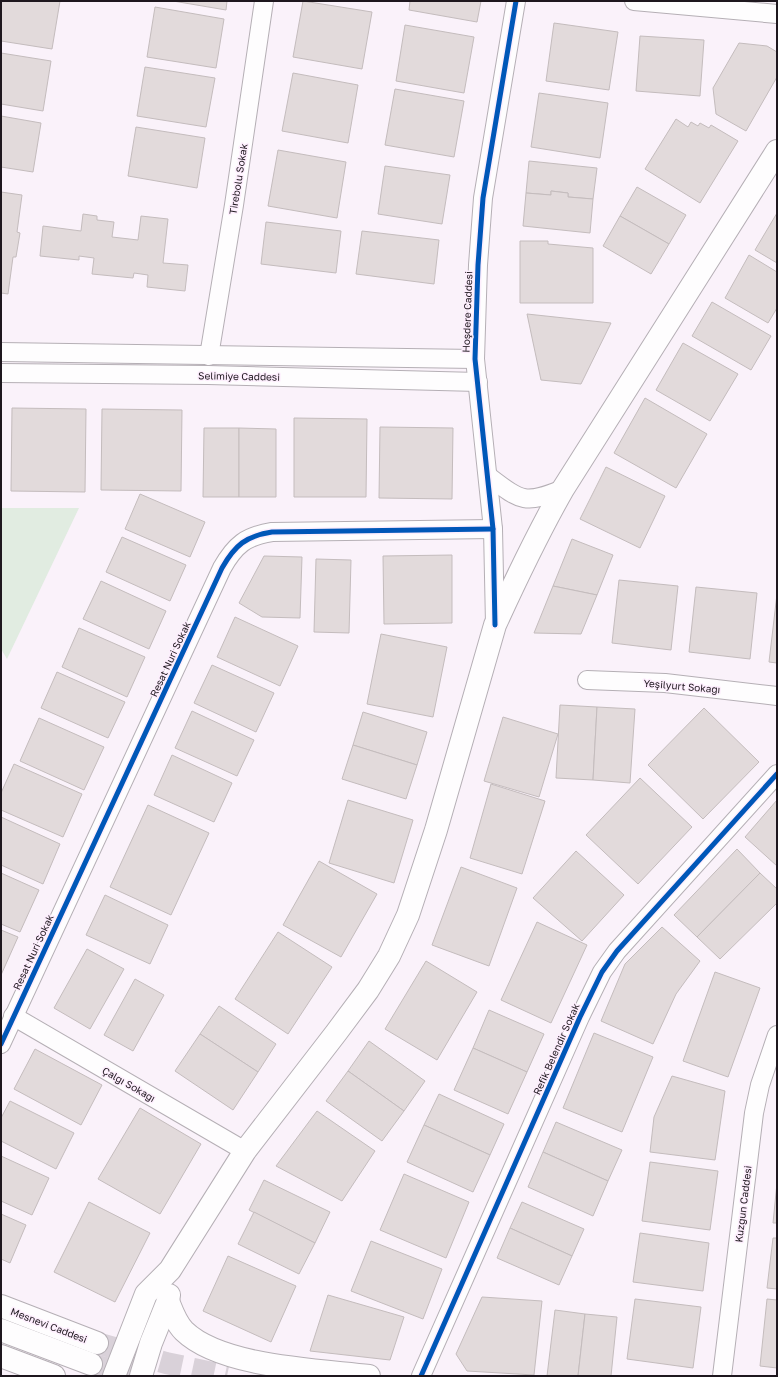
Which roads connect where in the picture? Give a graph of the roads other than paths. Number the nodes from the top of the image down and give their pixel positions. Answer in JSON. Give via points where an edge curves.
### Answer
{"nodes":[{"id":1,"x":264,"y":1,"type":"edge"},
{"id":2,"x":516,"y":1,"type":"edge"},
{"id":3,"x":634,"y":1,"type":"edge"},
{"id":4,"x":777,"y":14,"type":"edge"},
{"id":5,"x":777,"y":151,"type":"edge"},
{"id":6,"x":1,"y":352,"type":"edge"},
{"id":7,"x":209,"y":356,"type":"junction"},
{"id":8,"x":475,"y":359,"type":"junction"},
{"id":9,"x":1,"y":373,"type":"edge"},
{"id":10,"x":478,"y":382,"type":"junction"},
{"id":11,"x":488,"y":476,"type":"junction"},
{"id":12,"x":563,"y":489,"type":"junction"},
{"id":13,"x":493,"y":528,"type":"junction"},
{"id":14,"x":494,"y":625,"type":"junction"},
{"id":15,"x":587,"y":680,"type":"dead end"},
{"id":16,"x":777,"y":696,"type":"edge"},
{"id":17,"x":777,"y":774,"type":"edge"},
{"id":18,"x":13,"y":1016,"type":"junction"},
{"id":19,"x":777,"y":1035,"type":"edge"},
{"id":20,"x":1,"y":1044,"type":"edge"},
{"id":21,"x":244,"y":1151,"type":"junction"},
{"id":22,"x":170,"y":1270,"type":"junction"},
{"id":23,"x":168,"y":1301,"type":"junction"},
{"id":24,"x":1,"y":1306,"type":"edge"},
{"id":25,"x":1,"y":1330,"type":"edge"},
{"id":26,"x":97,"y":1343,"type":"tunnel mouth"},
{"id":27,"x":1,"y":1356,"type":"edge"},
{"id":28,"x":90,"y":1364,"type":"tunnel mouth"},
{"id":29,"x":54,"y":1376,"type":"edge"},
{"id":30,"x":114,"y":1376,"type":"edge"},
{"id":31,"x":142,"y":1376,"type":"edge"},
{"id":32,"x":369,"y":1376,"type":"edge"},
{"id":33,"x":421,"y":1376,"type":"edge"},
{"id":34,"x":722,"y":1376,"type":"edge"}],
"edges":[{"from":1,"to":7,"type":"street","name":"Tirebolu Sokak"},
{"from":2,"to":8,"type":"street","name":"Hoşdere Caddesi","via":[[483,198]]},
{"from":3,"to":4,"type":"street"},
{"from":5,"to":12,"type":"main road"},
{"from":6,"to":7,"type":"street","name":"Selimiye Caddesi"},
{"from":7,"to":8,"type":"street","name":"Selimiye Caddesi"},
{"from":8,"to":10,"type":"street","name":"Hoşdere Caddesi"},
{"from":9,"to":10,"type":"street","name":"Selimiye Caddesi"},
{"from":10,"to":11,"type":"street","name":"Hoşdere Caddesi"},
{"from":11,"to":12,"type":"street","via":[[513,495],[524,499],[542,498]]},
{"from":11,"to":13,"type":"street","name":"Hoşdere Caddesi"},
{"from":12,"to":14,"type":"main road"},
{"from":13,"to":14,"type":"street","name":"Hoşdere Caddesi"},
{"from":13,"to":18,"type":"street","name":"Resat Nuri Sokak","via":[[272,532],[257,534],[229,555]]},
{"from":14,"to":21,"type":"main road","via":[[436,830],[408,915],[389,956],[341,1027]]},
{"from":15,"to":16,"type":"street","name":"Yeşilyurt Sokağı","via":[[665,683]]},
{"from":17,"to":33,"type":"street","name":"Refik Belendir Sokak","via":[[636,929],[602,972],[567,1045]]},
{"from":18,"to":20,"type":"street","name":"Resat Nuri Sokak"},
{"from":18,"to":21,"type":"street","name":"Çalgı Sokağı"},
{"from":19,"to":34,"type":"street","name":"Kuzgun Caddesi","via":[[754,1112]]},
{"from":21,"to":22,"type":"main road"},
{"from":22,"to":23,"type":"main road"},
{"from":22,"to":30,"type":"main road","via":[[146,1294]]},
{"from":23,"to":31,"type":"main road","via":[[151,1343]]},
{"from":23,"to":32,"type":"main road","via":[[183,1330],[198,1342],[218,1351],[279,1365]]},
{"from":24,"to":26,"type":"main road","name":"Mesnevi Caddesi"},
{"from":25,"to":28,"type":"main road"},
{"from":27,"to":29,"type":"main road"}]}
